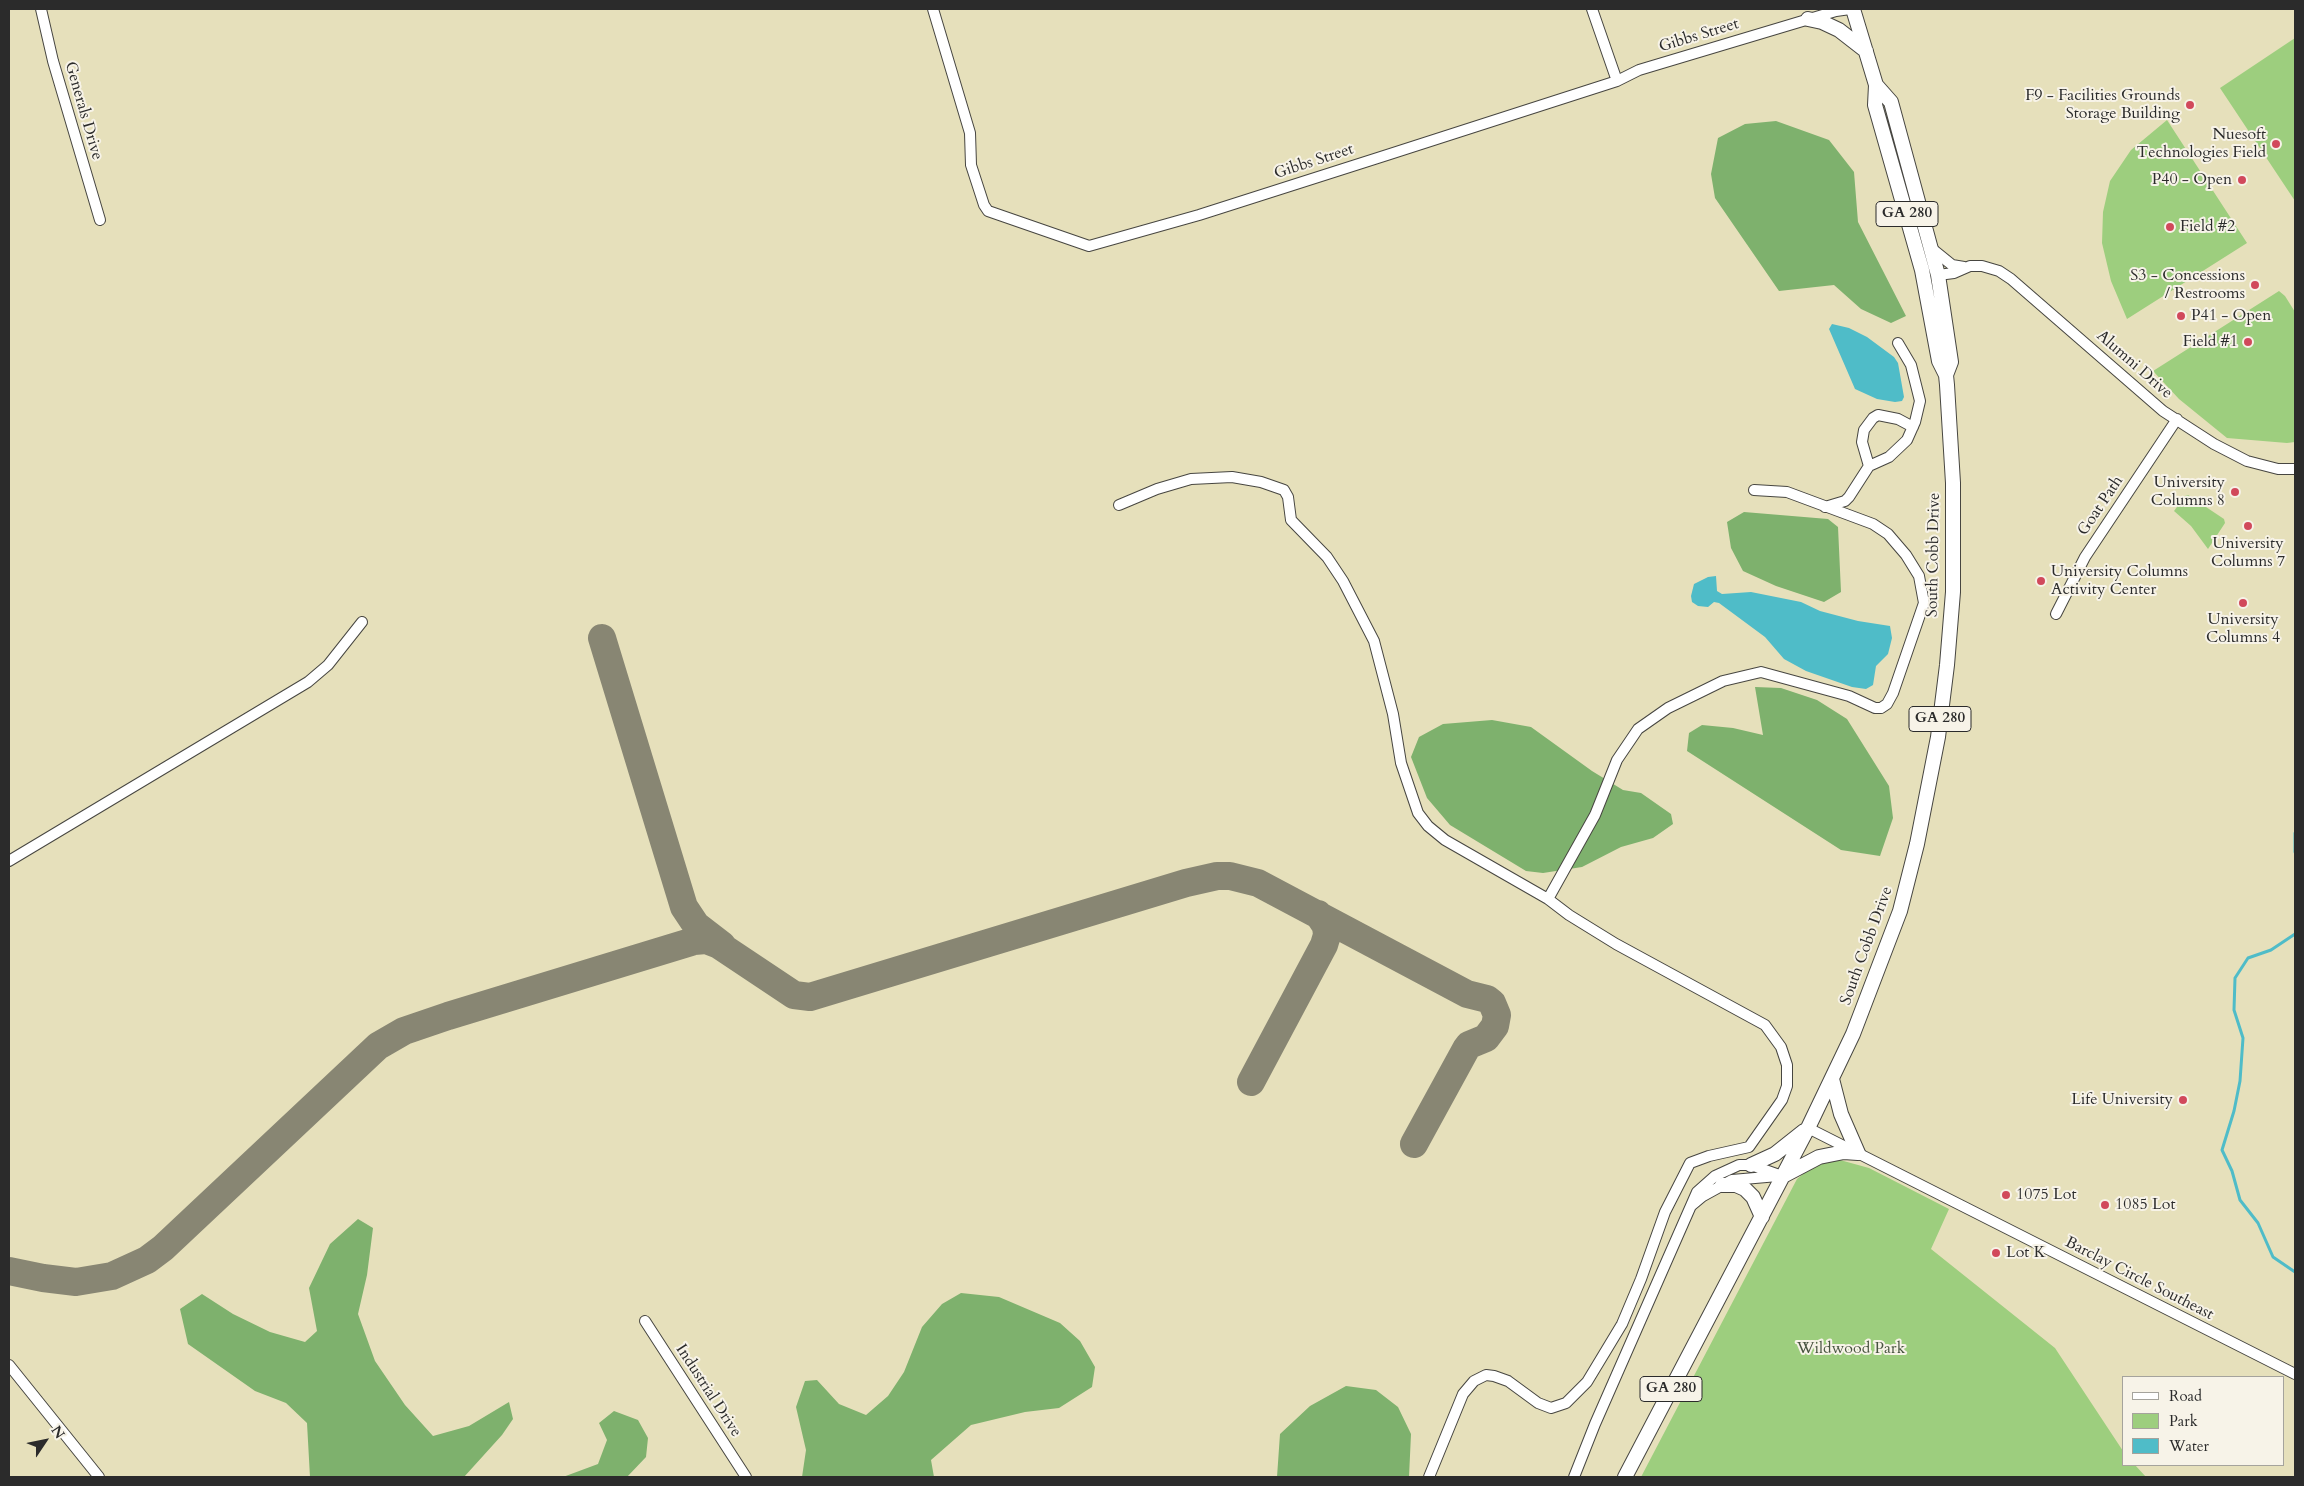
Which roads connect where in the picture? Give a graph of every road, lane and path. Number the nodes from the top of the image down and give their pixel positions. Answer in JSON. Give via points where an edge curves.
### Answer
{"nodes":[{"id":1,"x":41,"y":9,"type":"edge"},
{"id":2,"x":933,"y":9,"type":"edge"},
{"id":3,"x":1592,"y":9,"type":"edge"},
{"id":4,"x":1852,"y":9,"type":"edge"},
{"id":5,"x":1808,"y":19,"type":"junction"},
{"id":6,"x":1866,"y":52,"type":"junction"},
{"id":7,"x":1616,"y":81,"type":"junction"},
{"id":8,"x":1876,"y":85,"type":"junction"},
{"id":9,"x":100,"y":220,"type":"dead end"},
{"id":10,"x":1931,"y":248,"type":"junction"},
{"id":11,"x":1964,"y":267,"type":"junction"},
{"id":12,"x":1922,"y":270,"type":"junction"},
{"id":13,"x":1938,"y":275,"type":"junction"},
{"id":14,"x":1898,"y":343,"type":"dead end"},
{"id":15,"x":1946,"y":374,"type":"junction"},
{"id":16,"x":2177,"y":420,"type":"junction"},
{"id":17,"x":1913,"y":427,"type":"junction"},
{"id":18,"x":1869,"y":466,"type":"junction"},
{"id":19,"x":2295,"y":469,"type":"edge"},
{"id":20,"x":1754,"y":490,"type":"dead end"},
{"id":21,"x":1119,"y":505,"type":"dead end"},
{"id":22,"x":1825,"y":507,"type":"junction"},
{"id":23,"x":2056,"y":614,"type":"dead end"},
{"id":24,"x":362,"y":622,"type":"dead end"},
{"id":25,"x":9,"y":861,"type":"edge"},
{"id":26,"x":1548,"y":899,"type":"junction"},
{"id":27,"x":1832,"y":1079,"type":"junction"},
{"id":28,"x":1808,"y":1128,"type":"junction"},
{"id":29,"x":1858,"y":1153,"type":"junction"},
{"id":30,"x":1751,"y":1165,"type":"junction"},
{"id":31,"x":1782,"y":1176,"type":"junction"},
{"id":32,"x":1722,"y":1185,"type":"junction"},
{"id":33,"x":1690,"y":1208,"type":"junction"},
{"id":34,"x":1762,"y":1217,"type":"junction"},
{"id":35,"x":645,"y":1321,"type":"dead end"},
{"id":36,"x":9,"y":1365,"type":"edge"},
{"id":37,"x":2295,"y":1374,"type":"edge"},
{"id":38,"x":99,"y":1477,"type":"edge"},
{"id":39,"x":746,"y":1477,"type":"edge"},
{"id":40,"x":1429,"y":1477,"type":"edge"},
{"id":41,"x":1574,"y":1477,"type":"edge"},
{"id":42,"x":1625,"y":1477,"type":"edge"}],
"edges":[{"from":1,"to":9,"type":"street","name":"Generals Drive"},
{"from":2,"to":7,"type":"street","name":"Gibbs Street","via":[[970,133],[971,165],[984,205],[988,211],[1089,246],[1199,215]]},
{"from":3,"to":7,"type":"street"},
{"from":4,"to":5,"type":"street","name":"Gibbs Street"},
{"from":4,"to":6,"type":"main road","name":"South Cobb Drive","number":"GA 280"},
{"from":5,"to":6,"type":"main road","via":[[1839,30]]},
{"from":5,"to":7,"type":"street","name":"Gibbs Street","via":[[1639,70]]},
{"from":6,"to":8,"type":"main road","name":"South Cobb Drive","number":"GA 280"},
{"from":8,"to":10,"type":"main road","name":"South Cobb Drive","via":[[1890,102]]},
{"from":8,"to":12,"type":"main road","name":"South Cobb Drive","number":"GA 280","via":[[1875,105]]},
{"from":10,"to":11,"type":"street","name":"Alumni Drive","via":[[1952,265]]},
{"from":10,"to":13,"type":"main road","name":"South Cobb Drive"},
{"from":11,"to":13,"type":"street","name":"Alumni Drive","via":[[1954,273]]},
{"from":11,"to":16,"type":"street","name":"Alumni Drive","via":[[1988,267],[2011,278],[2148,399]]},
{"from":12,"to":13,"type":"main road"},
{"from":12,"to":15,"type":"main road","name":"South Cobb Drive","number":"GA 280","via":[[1939,361]]},
{"from":13,"to":15,"type":"main road","name":"South Cobb Drive","via":[[1951,362]]},
{"from":14,"to":17,"type":"street","via":[[1911,365],[1920,401]]},
{"from":15,"to":27,"type":"main road","name":"South Cobb Drive","number":"GA 280","via":[[1953,483],[1953,592],[1938,737],[1900,911],[1874,983]]},
{"from":16,"to":19,"type":"street","name":"Alumni Drive","via":[[2246,462]]},
{"from":16,"to":23,"type":"street","name":"Goat Path","via":[[2085,557]]},
{"from":17,"to":18,"type":"street","via":[[1900,448]]},
{"from":17,"to":18,"type":"street","via":[[1898,419],[1878,415],[1873,418],[1864,430],[1862,442],[1864,458]]},
{"from":18,"to":22,"type":"street","via":[[1850,497]]},
{"from":20,"to":22,"type":"street","via":[[1787,492]]},
{"from":21,"to":26,"type":"street","via":[[1191,479],[1232,477],[1284,490],[1291,520],[1343,580],[1374,641],[1393,714],[1401,763],[1418,813],[1444,840]]},
{"from":22,"to":26,"type":"street","via":[[1873,524],[1888,534],[1919,576],[1923,590],[1921,615],[1894,693],[1887,704],[1875,708],[1849,696],[1761,672],[1723,681],[1668,708],[1638,730],[1617,760],[1595,815]]},
{"from":24,"to":25,"type":"street","via":[[328,665],[308,682]]},
{"from":26,"to":40,"type":"street","via":[[1569,916],[1616,944],[1765,1025],[1781,1047],[1787,1086],[1774,1114],[1749,1147],[1690,1163],[1665,1212],[1622,1324],[1587,1382],[1566,1402],[1550,1408],[1508,1381],[1494,1376],[1474,1381],[1463,1394]]},
{"from":27,"to":28,"type":"main road","name":"South Cobb Drive","number":"GA 280"},
{"from":27,"to":29,"type":"main road","via":[[1841,1114]]},
{"from":28,"to":29,"type":"street","name":"Barclay Circle Southeast"},
{"from":28,"to":30,"type":"main road","via":[[1775,1154]]},
{"from":28,"to":31,"type":"main road","name":"South Cobb Drive","number":"GA 280"},
{"from":29,"to":31,"type":"main road","via":[[1819,1157]]},
{"from":29,"to":37,"type":"street","name":"Barclay Circle Southeast"},
{"from":30,"to":31,"type":"street"},
{"from":30,"to":33,"type":"street","via":[[1732,1167],[1716,1176],[1696,1192]]},
{"from":31,"to":32,"type":"street","via":[[1741,1178]]},
{"from":31,"to":34,"type":"main road","name":"South Cobb Drive","number":"GA 280"},
{"from":32,"to":33,"type":"street"},
{"from":32,"to":34,"type":"main road","via":[[1745,1189],[1753,1197]]},
{"from":33,"to":41,"type":"street"},
{"from":34,"to":42,"type":"main road","name":"South Cobb Drive","number":"GA 280"},
{"from":35,"to":39,"type":"street","name":"Industrial Drive"},
{"from":36,"to":38,"type":"street"}]}
